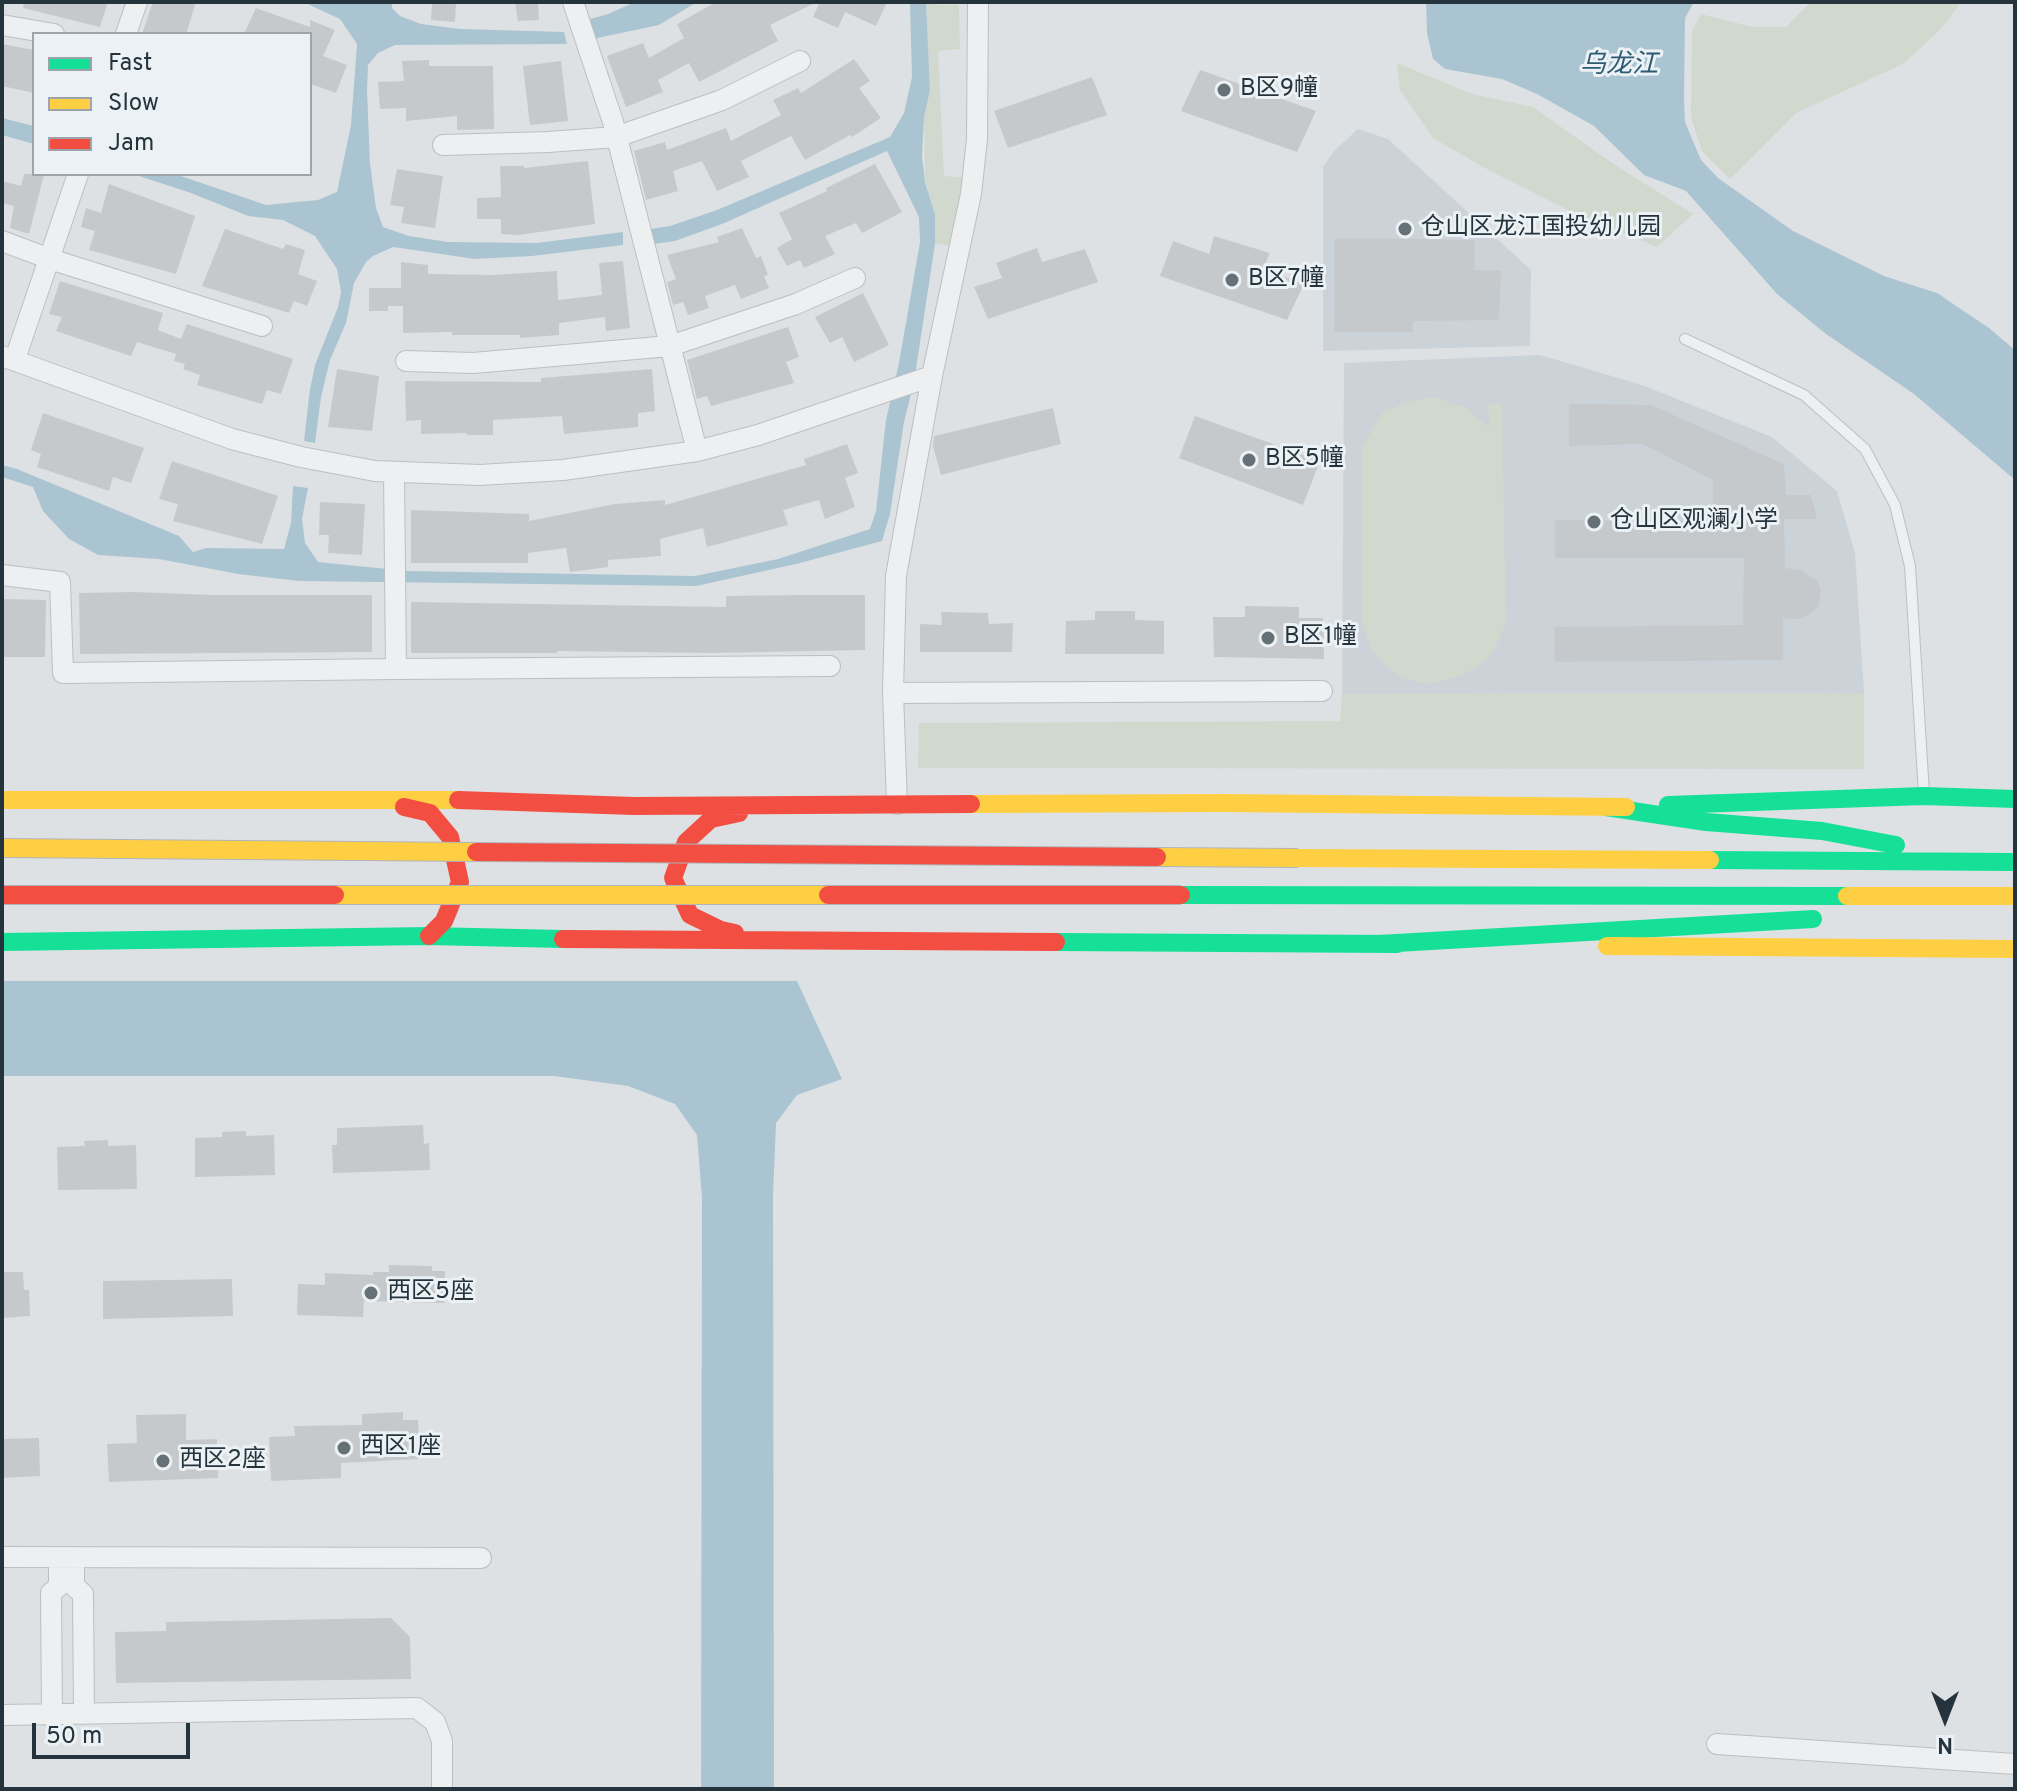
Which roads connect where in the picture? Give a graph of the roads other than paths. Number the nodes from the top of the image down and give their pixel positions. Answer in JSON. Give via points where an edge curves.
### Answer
{"nodes":[{"id":1,"x":137,"y":2,"type":"edge"},
{"id":2,"x":573,"y":2,"type":"edge"},
{"id":3,"x":978,"y":2,"type":"edge"},
{"id":4,"x":2,"y":25,"type":"edge"},
{"id":5,"x":42,"y":32,"type":"edge"},
{"id":6,"x":127,"y":32,"type":"edge"},
{"id":7,"x":800,"y":61,"type":"dead end"},
{"id":8,"x":616,"y":137,"type":"junction"},
{"id":9,"x":443,"y":145,"type":"dead end"},
{"id":10,"x":77,"y":176,"type":"edge"},
{"id":11,"x":2,"y":241,"type":"edge"},
{"id":12,"x":50,"y":259,"type":"junction"},
{"id":13,"x":855,"y":278,"type":"dead end"},
{"id":14,"x":262,"y":326,"type":"dead end"},
{"id":15,"x":1685,"y":339,"type":"dead end"},
{"id":16,"x":670,"y":346,"type":"junction"},
{"id":17,"x":8,"y":358,"type":"edge"},
{"id":18,"x":406,"y":361,"type":"dead end"},
{"id":19,"x":923,"y":379,"type":"junction"},
{"id":20,"x":697,"y":451,"type":"junction"},
{"id":21,"x":394,"y":472,"type":"junction"},
{"id":22,"x":2,"y":575,"type":"edge"},
{"id":23,"x":830,"y":666,"type":"dead end"},
{"id":24,"x":396,"y":669,"type":"junction"},
{"id":25,"x":1322,"y":691,"type":"dead end"},
{"id":26,"x":893,"y":693,"type":"junction"},
{"id":27,"x":1924,"y":796,"type":"junction"},
{"id":28,"x":2015,"y":799,"type":"edge"},
{"id":29,"x":2,"y":800,"type":"edge"},
{"id":30,"x":380,"y":801,"type":"junction"},
{"id":31,"x":897,"y":804,"type":"junction"},
{"id":32,"x":771,"y":806,"type":"junction"},
{"id":33,"x":1606,"y":807,"type":"junction"},
{"id":34,"x":2,"y":848,"type":"edge"},
{"id":35,"x":1996,"y":862,"type":"junction"},
{"id":36,"x":2015,"y":862,"type":"edge"},
{"id":37,"x":2,"y":895,"type":"edge"},
{"id":38,"x":2015,"y":896,"type":"edge"},
{"id":39,"x":2015,"y":909,"type":"edge"},
{"id":40,"x":1904,"y":915,"type":"dead end"},
{"id":41,"x":1825,"y":918,"type":"dead end"},
{"id":42,"x":429,"y":936,"type":"junction"},
{"id":43,"x":773,"y":940,"type":"junction"},
{"id":44,"x":2,"y":942,"type":"edge"},
{"id":45,"x":1379,"y":944,"type":"junction"},
{"id":46,"x":2015,"y":949,"type":"edge"},
{"id":47,"x":2,"y":1557,"type":"edge"},
{"id":48,"x":66,"y":1558,"type":"junction"},
{"id":49,"x":481,"y":1558,"type":"dead end"},
{"id":50,"x":84,"y":1714,"type":"junction"},
{"id":51,"x":2,"y":1715,"type":"edge"},
{"id":52,"x":52,"y":1715,"type":"junction"},
{"id":53,"x":1717,"y":1744,"type":"dead end"},
{"id":54,"x":2015,"y":1764,"type":"edge"},
{"id":55,"x":442,"y":1789,"type":"edge"}],
"edges":[{"from":1,"to":6,"type":"street"},
{"from":2,"to":8,"type":"street"},
{"from":3,"to":19,"type":"street","via":[[971,194]]},
{"from":4,"to":5,"type":"street"},
{"from":7,"to":8,"type":"street","via":[[722,100]]},
{"from":8,"to":9,"type":"street"},
{"from":8,"to":16,"type":"street"},
{"from":10,"to":12,"type":"street"},
{"from":11,"to":12,"type":"street"},
{"from":12,"to":14,"type":"street"},
{"from":12,"to":17,"type":"street"},
{"from":13,"to":16,"type":"street","via":[[796,304]]},
{"from":15,"to":27,"type":"lane","via":[[1804,395],[1865,449],[1895,505],[1910,566]]},
{"from":16,"to":18,"type":"street","via":[[473,363]]},
{"from":16,"to":20,"type":"street"},
{"from":17,"to":21,"type":"street","via":[[232,439]]},
{"from":19,"to":20,"type":"street"},
{"from":19,"to":26,"type":"street","via":[[896,576]]},
{"from":20,"to":21,"type":"street","via":[[536,472]]},
{"from":21,"to":24,"type":"street"},
{"from":22,"to":24,"type":"street","via":[[60,582],[63,673]]},
{"from":23,"to":24,"type":"street"},
{"from":25,"to":26,"type":"street"},
{"from":26,"to":31,"type":"street"},
{"from":27,"to":28,"type":"main road"},
{"from":27,"to":33,"type":"main road"},
{"from":29,"to":30,"type":"main road"},
{"from":30,"to":32,"type":"main road"},
{"from":30,"to":42,"type":"main road","via":[[430,813],[450,837],[460,882],[444,921]]},
{"from":31,"to":32,"type":"main road"},
{"from":31,"to":33,"type":"main road"},
{"from":32,"to":43,"type":"main road","via":[[711,819],[686,842],[673,878],[690,915],[721,930]]},
{"from":33,"to":35,"type":"main road","via":[[1822,831]]},
{"from":34,"to":35,"type":"main road","bridge":true},
{"from":35,"to":36,"type":"main road"},
{"from":37,"to":38,"type":"main road","bridge":true},
{"from":39,"to":40,"type":"main road"},
{"from":41,"to":45,"type":"main road"},
{"from":42,"to":43,"type":"main road"},
{"from":42,"to":44,"type":"main road"},
{"from":43,"to":45,"type":"main road"},
{"from":45,"to":46,"type":"main road"},
{"from":47,"to":48,"type":"street"},
{"from":48,"to":49,"type":"street"},
{"from":48,"to":50,"type":"street","via":[[74,1586],[83,1594]]},
{"from":48,"to":52,"type":"street","via":[[59,1586],[51,1593]]},
{"from":50,"to":52,"type":"street"},
{"from":50,"to":55,"type":"street","via":[[417,1708],[435,1722],[442,1741]]},
{"from":51,"to":52,"type":"street"},
{"from":53,"to":54,"type":"street"}]}
